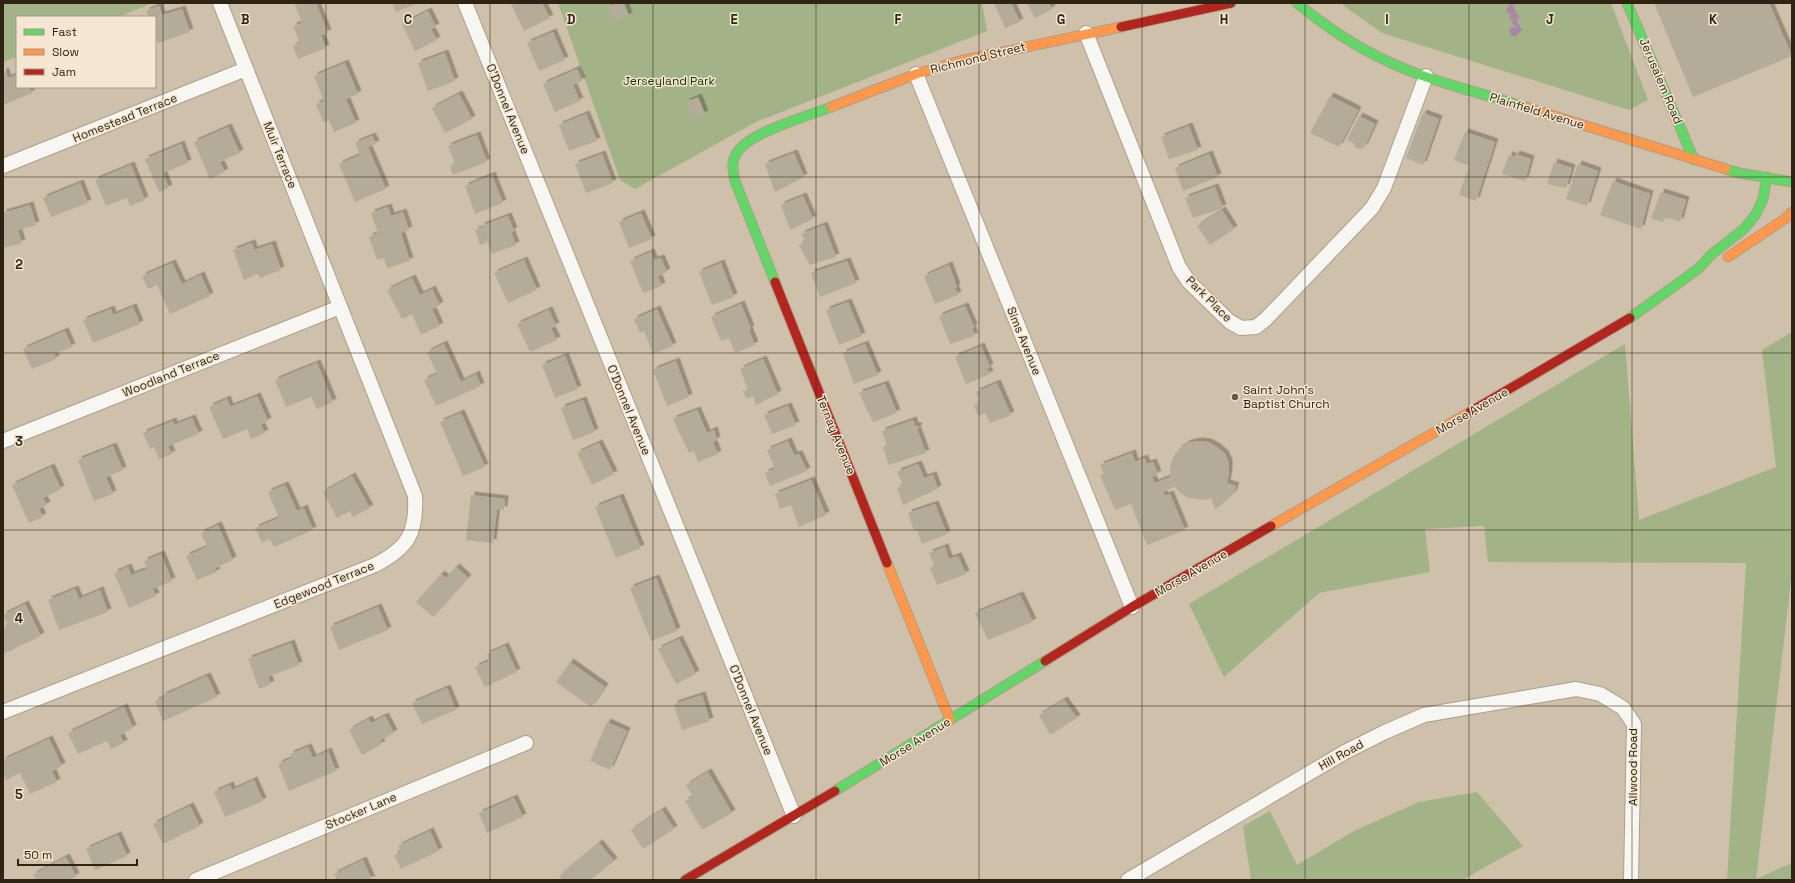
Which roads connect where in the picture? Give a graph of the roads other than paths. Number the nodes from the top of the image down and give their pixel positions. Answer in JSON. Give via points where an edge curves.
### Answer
{"nodes":[{"id":1,"x":220,"y":3,"type":"edge"},
{"id":2,"x":465,"y":3,"type":"edge"},
{"id":3,"x":1231,"y":3,"type":"edge"},
{"id":4,"x":1297,"y":3,"type":"edge"},
{"id":5,"x":1627,"y":3,"type":"edge"},
{"id":6,"x":1086,"y":33,"type":"junction"},
{"id":7,"x":246,"y":69,"type":"junction"},
{"id":8,"x":916,"y":74,"type":"junction"},
{"id":9,"x":1426,"y":76,"type":"junction"},
{"id":10,"x":737,"y":150,"type":"joint"},
{"id":11,"x":1694,"y":160,"type":"junction"},
{"id":12,"x":3,"y":166,"type":"edge"},
{"id":13,"x":1767,"y":177,"type":"junction"},
{"id":14,"x":1792,"y":182,"type":"edge"},
{"id":15,"x":1792,"y":212,"type":"edge"},
{"id":16,"x":1698,"y":269,"type":"junction"},
{"id":17,"x":340,"y":307,"type":"junction"},
{"id":18,"x":3,"y":441,"type":"edge"},
{"id":19,"x":1132,"y":607,"type":"junction"},
{"id":20,"x":1576,"y":689,"type":"joint"},
{"id":21,"x":3,"y":712,"type":"edge"},
{"id":22,"x":950,"y":720,"type":"junction"},
{"id":23,"x":526,"y":743,"type":"dead end"},
{"id":24,"x":794,"y":816,"type":"junction"},
{"id":25,"x":196,"y":880,"type":"edge"},
{"id":26,"x":685,"y":880,"type":"edge"},
{"id":27,"x":1128,"y":880,"type":"edge"},
{"id":28,"x":1631,"y":880,"type":"edge"}],
"edges":[{"from":1,"to":7,"type":"street","name":"Muir Terrace"},
{"from":2,"to":24,"type":"street","name":"O'Donnel Avenue"},
{"from":3,"to":6,"type":"street","name":"Richmond Street"},
{"from":4,"to":9,"type":"street","name":"Plainfield Avenue","via":[[1346,39],[1388,62]]},
{"from":5,"to":11,"type":"street","name":"Jerusalem Road"},
{"from":6,"to":8,"type":"street","name":"Richmond Street","via":[[960,61]]},
{"from":6,"to":9,"type":"street","name":"Park Place","via":[[1179,267],[1189,282],[1230,322],[1241,328],[1256,327],[1266,319],[1372,208],[1384,188]]},
{"from":7,"to":12,"type":"street","name":"Homestead Terrace"},
{"from":7,"to":17,"type":"street","name":"Muir Terrace"},
{"from":8,"to":10,"type":"street","name":"Richmond Street","via":[[758,135]]},
{"from":8,"to":19,"type":"street","name":"Sims Avenue"},
{"from":9,"to":11,"type":"street","name":"Plainfield Avenue"},
{"from":10,"to":22,"type":"street","name":"Ternay Avenue","via":[[732,159],[735,181]]},
{"from":11,"to":13,"type":"street","name":"Plainfield Avenue","via":[[1739,173]]},
{"from":13,"to":14,"type":"street","name":"Plainfield Avenue"},
{"from":13,"to":16,"type":"street","name":"Morse Avenue","via":[[1756,214],[1744,229],[1712,254]]},
{"from":15,"to":16,"type":"street","name":"Morse Avenue","via":[[1718,263]]},
{"from":16,"to":19,"type":"street","name":"Morse Avenue","via":[[1622,324]]},
{"from":17,"to":18,"type":"street","name":"Woodland Terrace"},
{"from":17,"to":21,"type":"street","name":"Edgewood Terrace","via":[[414,496],[416,514],[413,526],[401,548],[375,565]]},
{"from":19,"to":22,"type":"street","name":"Morse Avenue"},
{"from":20,"to":27,"type":"street","name":"Hill Road","via":[[1424,715],[1345,752]]},
{"from":20,"to":28,"type":"street","name":"Allwood Road","via":[[1600,694],[1623,708],[1634,724]]},
{"from":22,"to":24,"type":"street","name":"Morse Avenue"},
{"from":23,"to":25,"type":"street","name":"Stocker Lane"},
{"from":24,"to":26,"type":"street","name":"Morse Avenue"}]}
